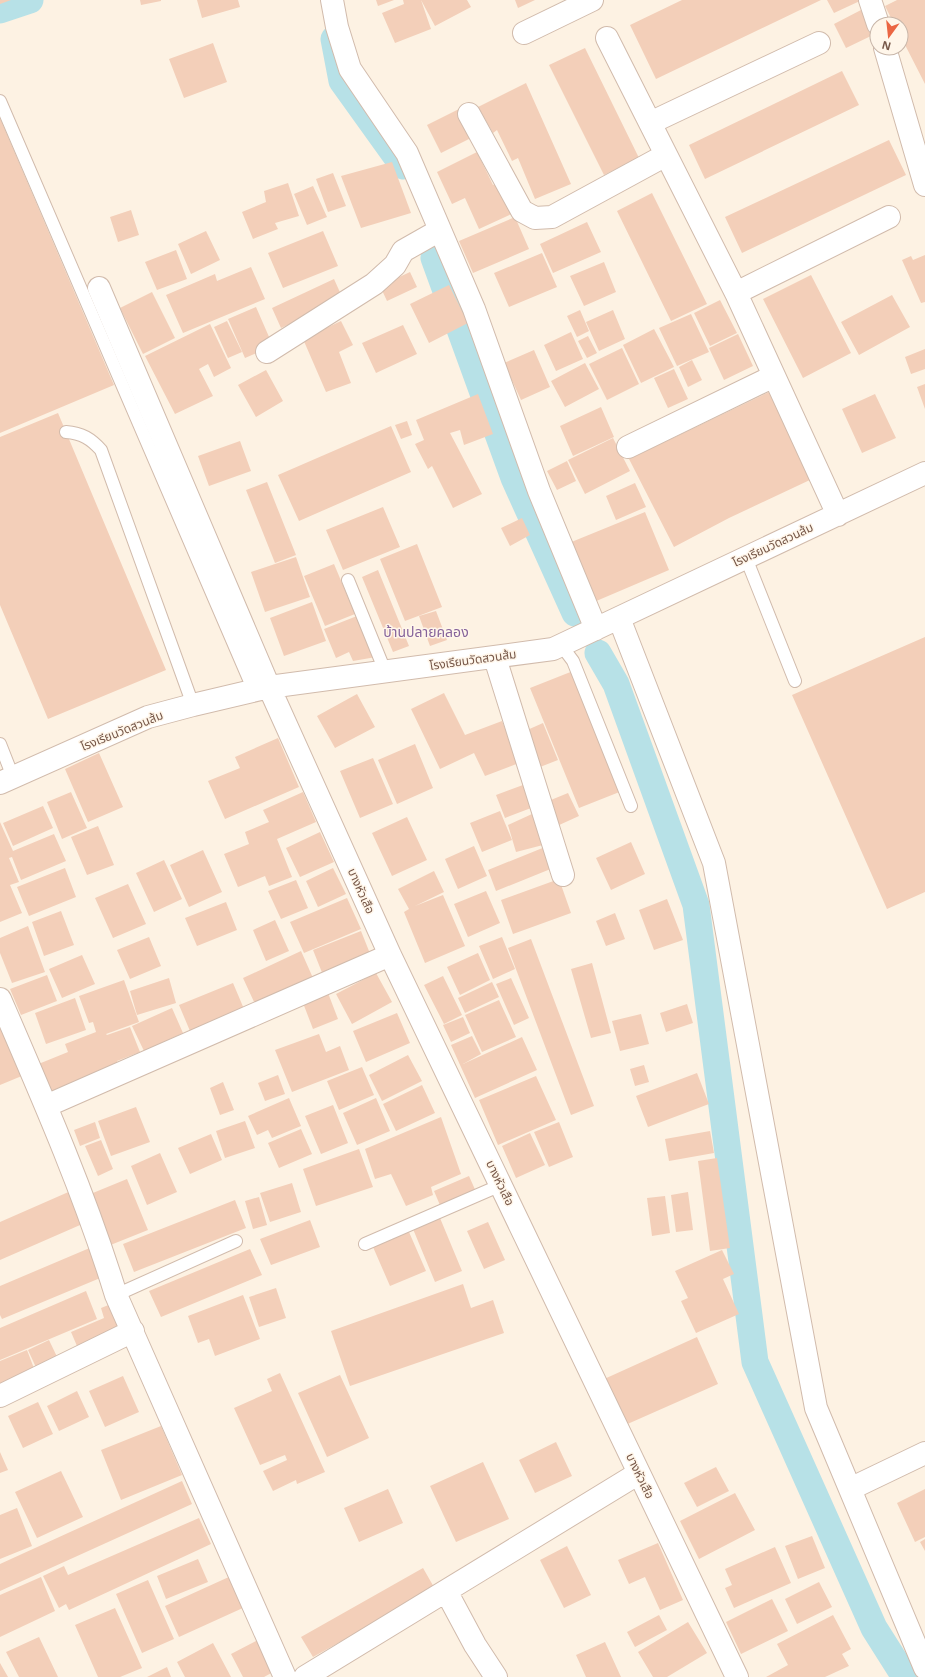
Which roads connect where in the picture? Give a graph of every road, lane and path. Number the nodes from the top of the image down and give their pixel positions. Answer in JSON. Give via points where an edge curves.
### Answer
{"nodes":[{"id":1,"x":332,"y":0,"type":"edge"},
{"id":2,"x":592,"y":0,"type":"edge"},
{"id":3,"x":870,"y":0,"type":"edge"},
{"id":4,"x":875,"y":16,"type":"edge"},
{"id":5,"x":524,"y":33,"type":"dead end"},
{"id":6,"x":607,"y":38,"type":"dead end"},
{"id":7,"x":820,"y":43,"type":"dead end"},
{"id":8,"x":887,"y":56,"type":"edge"},
{"id":9,"x":0,"y":101,"type":"edge"},
{"id":10,"x":469,"y":114,"type":"dead end"},
{"id":11,"x":650,"y":123,"type":"junction"},
{"id":12,"x":666,"y":155,"type":"junction"},
{"id":13,"x":925,"y":184,"type":"edge"},
{"id":14,"x":889,"y":217,"type":"dead end"},
{"id":15,"x":440,"y":230,"type":"junction"},
{"id":16,"x":100,"y":288,"type":"dead end"},
{"id":17,"x":736,"y":293,"type":"junction"},
{"id":18,"x":267,"y":352,"type":"dead end"},
{"id":19,"x":774,"y":376,"type":"junction"},
{"id":20,"x":66,"y":432,"type":"dead end"},
{"id":21,"x":628,"y":447,"type":"dead end"},
{"id":22,"x":925,"y":473,"type":"edge"},
{"id":23,"x":838,"y":515,"type":"junction"},
{"id":24,"x":746,"y":558,"type":"junction"},
{"id":25,"x":348,"y":580,"type":"dead end"},
{"id":26,"x":619,"y":618,"type":"junction"},
{"id":27,"x":596,"y":629,"type":"junction"},
{"id":28,"x":561,"y":645,"type":"junction"},
{"id":29,"x":494,"y":658,"type":"junction"},
{"id":30,"x":385,"y":671,"type":"junction"},
{"id":31,"x":795,"y":681,"type":"dead end"},
{"id":32,"x":262,"y":689,"type":"junction"},
{"id":33,"x":193,"y":705,"type":"junction"},
{"id":34,"x":0,"y":744,"type":"edge"},
{"id":35,"x":7,"y":780,"type":"edge"},
{"id":36,"x":631,"y":806,"type":"dead end"},
{"id":37,"x":563,"y":875,"type":"dead end"},
{"id":38,"x":390,"y":955,"type":"junction"},
{"id":39,"x":0,"y":999,"type":"edge"},
{"id":40,"x":46,"y":1106,"type":"junction"},
{"id":41,"x":501,"y":1185,"type":"junction"},
{"id":42,"x":236,"y":1241,"type":"dead end"},
{"id":43,"x":365,"y":1244,"type":"dead end"},
{"id":44,"x":116,"y":1295,"type":"junction"},
{"id":45,"x":132,"y":1332,"type":"junction"},
{"id":46,"x":0,"y":1396,"type":"edge"},
{"id":47,"x":925,"y":1453,"type":"edge"},
{"id":48,"x":639,"y":1473,"type":"junction"},
{"id":49,"x":850,"y":1489,"type":"junction"},
{"id":50,"x":446,"y":1590,"type":"junction"},
{"id":51,"x":925,"y":1668,"type":"edge"},
{"id":52,"x":286,"y":1677,"type":"edge"},
{"id":53,"x":305,"y":1677,"type":"edge"},
{"id":54,"x":496,"y":1677,"type":"edge"},
{"id":55,"x":737,"y":1677,"type":"edge"}],
"edges":[{"from":1,"to":15,"type":"street","via":[[350,69],[407,153]]},
{"from":2,"to":5,"type":"street"},
{"from":3,"to":4,"type":"street"},
{"from":6,"to":11,"type":"street"},
{"from":7,"to":11,"type":"street"},
{"from":8,"to":13,"type":"street"},
{"from":9,"to":32,"type":"lane"},
{"from":10,"to":12,"type":"street","via":[[522,211],[534,218],[552,217]]},
{"from":11,"to":12,"type":"street"},
{"from":12,"to":17,"type":"street"},
{"from":14,"to":17,"type":"street"},
{"from":15,"to":18,"type":"street","via":[[403,252],[396,264],[374,284]]},
{"from":15,"to":27,"type":"street","via":[[474,309],[539,491]]},
{"from":16,"to":32,"type":"street","name":"บางหัวเสือ"},
{"from":17,"to":19,"type":"street"},
{"from":19,"to":21,"type":"street"},
{"from":19,"to":23,"type":"street"},
{"from":20,"to":33,"type":"lane","via":[[77,433],[92,440],[101,450]]},
{"from":22,"to":23,"type":"street","name":"โรงเรียนวัดสวนส้ม"},
{"from":23,"to":24,"type":"street","name":"โรงเรียนวัดสวนส้ม"},
{"from":24,"to":26,"type":"street","name":"โรงเรียนวัดสวนส้ม"},
{"from":24,"to":31,"type":"lane"},
{"from":25,"to":30,"type":"lane"},
{"from":26,"to":27,"type":"street","name":"โรงเรียนวัดสวนส้ม"},
{"from":26,"to":49,"type":"street","via":[[714,863],[816,1408]]},
{"from":27,"to":28,"type":"street","name":"โรงเรียนวัดสวนส้ม"},
{"from":28,"to":29,"type":"street","name":"โรงเรียนวัดสวนส้ม","via":[[553,649]]},
{"from":28,"to":36,"type":"lane","via":[[573,661]]},
{"from":29,"to":30,"type":"street","name":"โรงเรียนวัดสวนส้ม"},
{"from":29,"to":37,"type":"street"},
{"from":30,"to":32,"type":"street","name":"โรงเรียนวัดสวนส้ม"},
{"from":32,"to":33,"type":"street","name":"โรงเรียนวัดสวนส้ม"},
{"from":32,"to":38,"type":"street","name":"บางหัวเสือ"},
{"from":33,"to":35,"type":"street","name":"โรงเรียนวัดสวนส้ม","via":[[148,717]]},
{"from":34,"to":35,"type":"lane"},
{"from":38,"to":40,"type":"street"},
{"from":38,"to":41,"type":"street","name":"บางหัวเสือ"},
{"from":39,"to":40,"type":"street"},
{"from":40,"to":44,"type":"street","via":[[102,1249]]},
{"from":41,"to":43,"type":"lane"},
{"from":41,"to":48,"type":"street","name":"บางหัวเสือ"},
{"from":42,"to":44,"type":"lane"},
{"from":44,"to":45,"type":"street"},
{"from":45,"to":46,"type":"street"},
{"from":45,"to":52,"type":"street"},
{"from":47,"to":49,"type":"street"},
{"from":48,"to":50,"type":"street"},
{"from":48,"to":55,"type":"street","name":"บางหัวเสือ"},
{"from":49,"to":51,"type":"street"},
{"from":50,"to":53,"type":"street"},
{"from":50,"to":54,"type":"street","via":[[475,1645]]}]}
